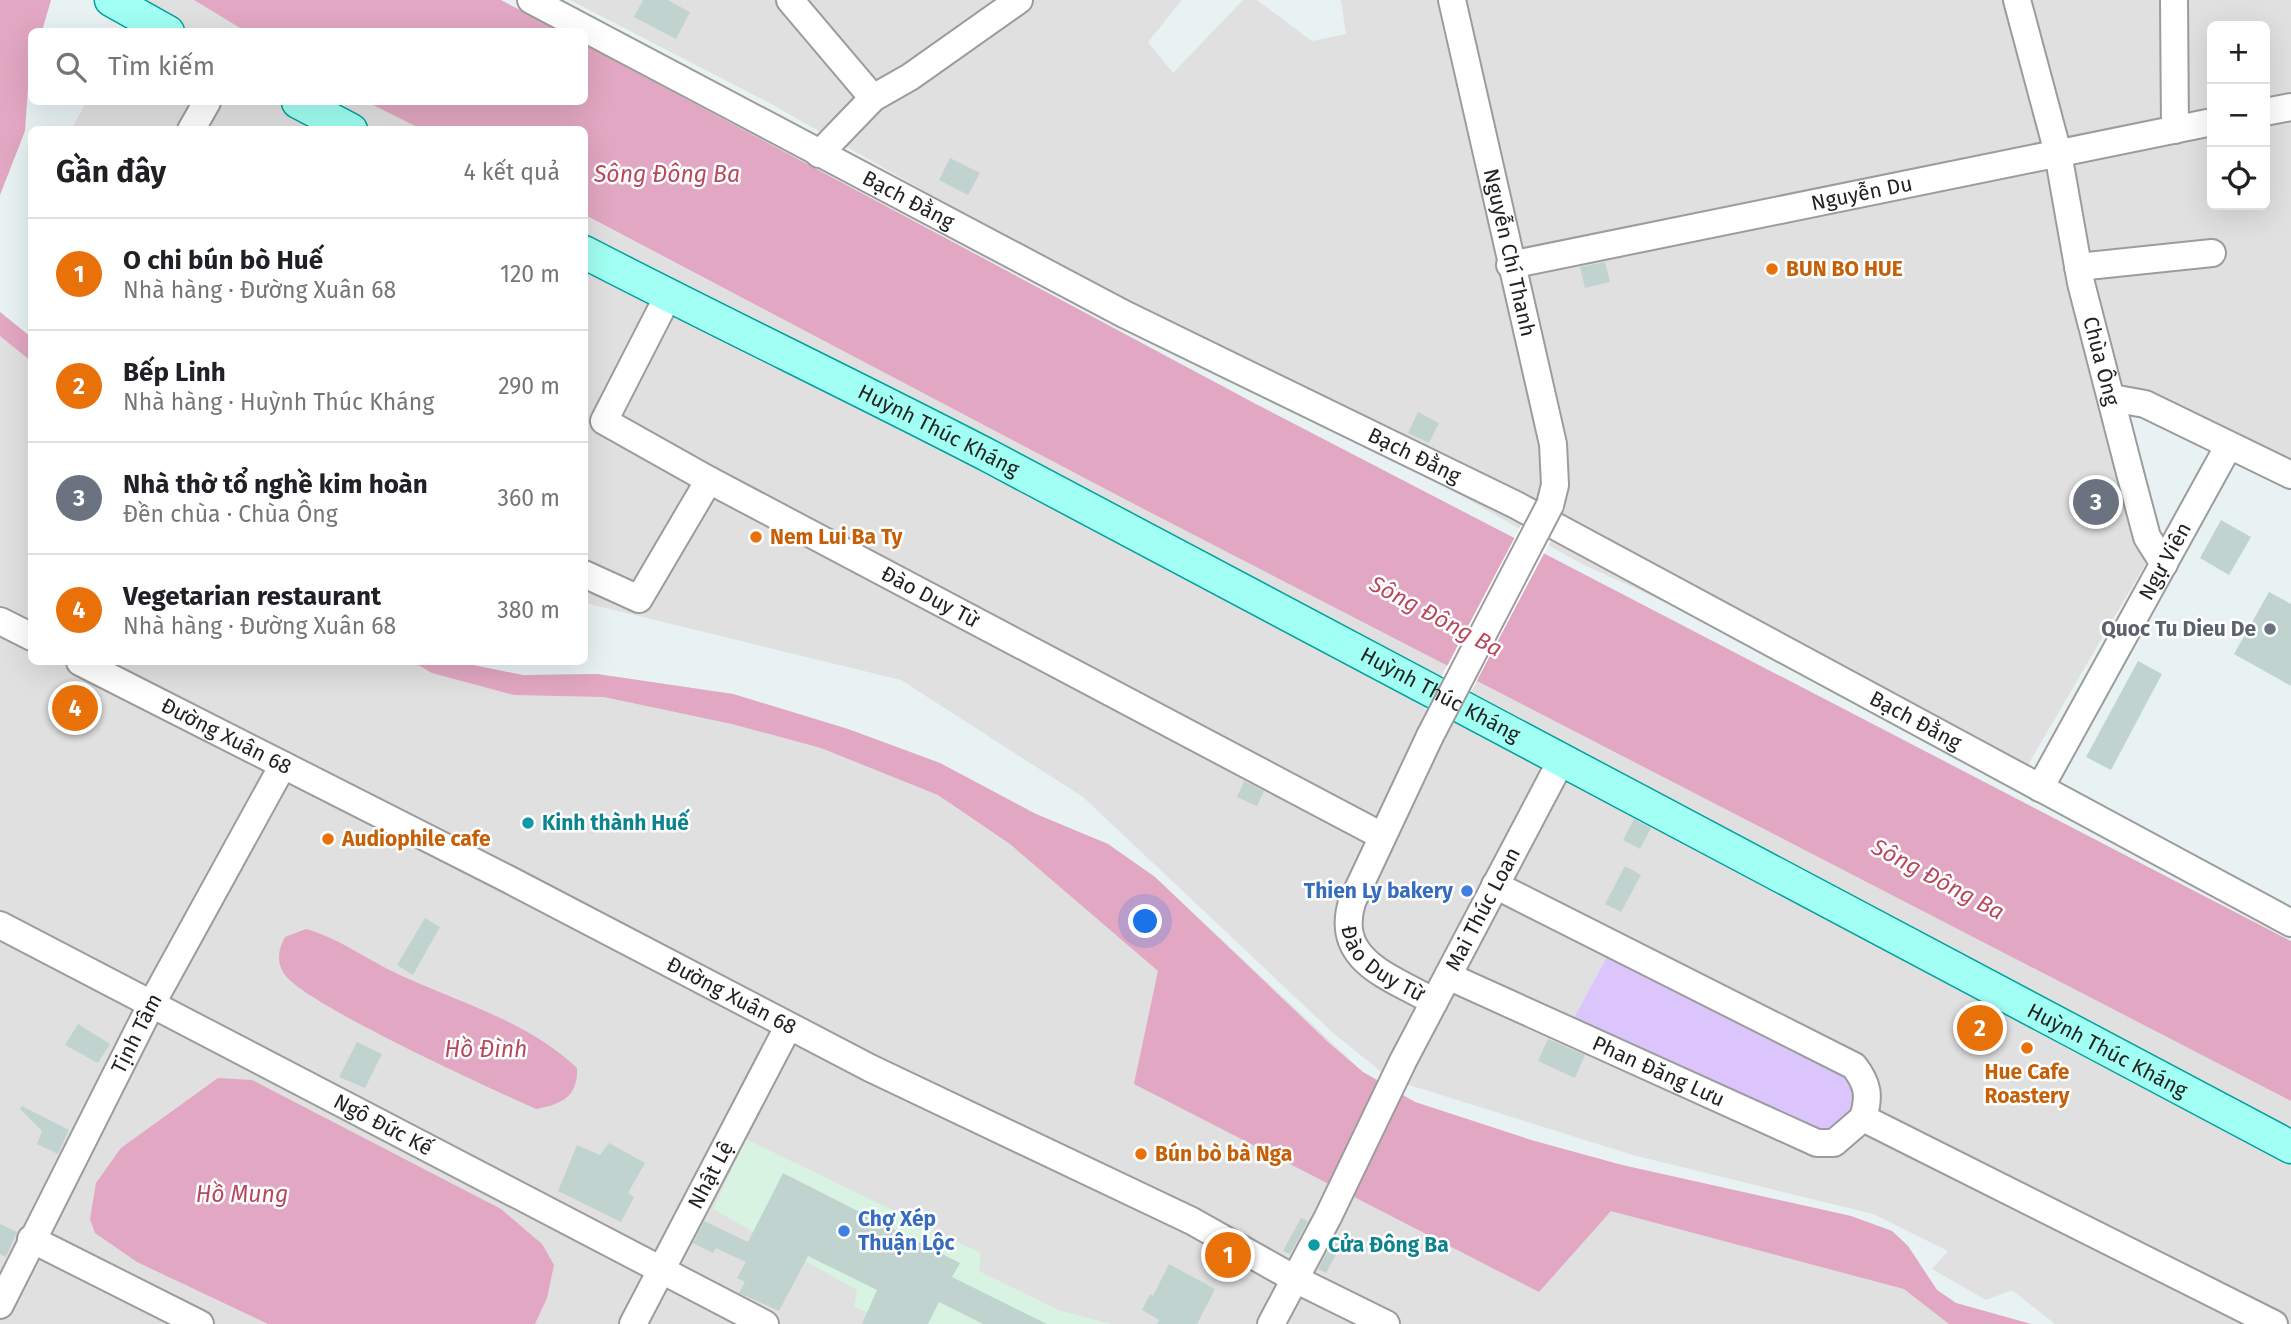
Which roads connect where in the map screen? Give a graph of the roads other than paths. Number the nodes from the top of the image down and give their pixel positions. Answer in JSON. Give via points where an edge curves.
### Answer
{"nodes":[{"id":1,"x":111,"y":0,"type":"edge"},
{"id":2,"x":531,"y":0,"type":"edge"},
{"id":3,"x":790,"y":0,"type":"edge"},
{"id":4,"x":1019,"y":0,"type":"edge"},
{"id":5,"x":1452,"y":0,"type":"edge"},
{"id":6,"x":2017,"y":0,"type":"edge"},
{"id":7,"x":2174,"y":0,"type":"edge"},
{"id":8,"x":161,"y":28,"type":"edge"},
{"id":9,"x":584,"y":28,"type":"edge"},
{"id":10,"x":588,"y":30,"type":"edge"},
{"id":11,"x":873,"y":98,"type":"junction"},
{"id":12,"x":205,"y":105,"type":"edge"},
{"id":13,"x":304,"y":105,"type":"edge"},
{"id":14,"x":2291,"y":107,"type":"edge"},
{"id":15,"x":2270,"y":111,"type":"edge"},
{"id":16,"x":2207,"y":123,"type":"edge"},
{"id":17,"x":193,"y":126,"type":"edge"},
{"id":18,"x":343,"y":126,"type":"edge"},
{"id":19,"x":2175,"y":130,"type":"junction"},
{"id":20,"x":2058,"y":153,"type":"junction"},
{"id":21,"x":820,"y":154,"type":"junction"},
{"id":22,"x":2213,"y":253,"type":"dead end"},
{"id":23,"x":588,"y":254,"type":"edge"},
{"id":24,"x":1510,"y":265,"type":"junction"},
{"id":25,"x":2078,"y":267,"type":"junction"},
{"id":26,"x":668,"y":296,"type":"junction"},
{"id":27,"x":2112,"y":398,"type":"junction"},
{"id":28,"x":2228,"y":446,"type":"junction"},
{"id":29,"x":2291,"y":475,"type":"edge"},
{"id":30,"x":709,"y":480,"type":"junction"},
{"id":31,"x":1550,"y":505,"type":"joint"},
{"id":32,"x":2164,"y":565,"type":"junction"},
{"id":33,"x":588,"y":576,"type":"edge"},
{"id":34,"x":0,"y":621,"type":"edge"},
{"id":35,"x":28,"y":635,"type":"edge"},
{"id":36,"x":86,"y":665,"type":"edge"},
{"id":37,"x":1562,"y":759,"type":"junction"},
{"id":38,"x":283,"y":765,"type":"junction"},
{"id":39,"x":2040,"y":788,"type":"junction"},
{"id":40,"x":1382,"y":836,"type":"junction"},
{"id":41,"x":1495,"y":885,"type":"junction"},
{"id":42,"x":2290,"y":919,"type":"edge"},
{"id":43,"x":0,"y":925,"type":"edge"},
{"id":44,"x":1448,"y":976,"type":"junction"},
{"id":45,"x":1434,"y":1002,"type":"junction"},
{"id":46,"x":152,"y":1004,"type":"junction"},
{"id":47,"x":788,"y":1027,"type":"junction"},
{"id":48,"x":1863,"y":1118,"type":"junction"},
{"id":49,"x":2291,"y":1147,"type":"edge"},
{"id":50,"x":31,"y":1239,"type":"junction"},
{"id":51,"x":660,"y":1269,"type":"junction"},
{"id":52,"x":1295,"y":1279,"type":"junction"},
{"id":53,"x":0,"y":1305,"type":"edge"},
{"id":54,"x":200,"y":1324,"type":"edge"},
{"id":55,"x":633,"y":1324,"type":"edge"},
{"id":56,"x":765,"y":1324,"type":"edge"},
{"id":57,"x":1271,"y":1324,"type":"edge"},
{"id":58,"x":1386,"y":1324,"type":"edge"},
{"id":59,"x":2274,"y":1324,"type":"edge"}],
"edges":[{"from":1,"to":8,"type":"main road"},
{"from":2,"to":9,"type":"street","name":"Bạch Đằng"},
{"from":3,"to":11,"type":"street"},
{"from":4,"to":11,"type":"street","via":[[910,78]]},
{"from":5,"to":24,"type":"street","name":"Nguyễn Chí Thanh"},
{"from":6,"to":20,"type":"street","name":"Chùa Ông"},
{"from":7,"to":19,"type":"street"},
{"from":10,"to":21,"type":"street","name":"Bạch Đằng"},
{"from":11,"to":21,"type":"street"},
{"from":12,"to":17,"type":"street"},
{"from":13,"to":18,"type":"main road"},
{"from":14,"to":15,"type":"street"},
{"from":16,"to":19,"type":"street","name":"Nguyễn Du"},
{"from":19,"to":20,"type":"street","name":"Nguyễn Du"},
{"from":20,"to":24,"type":"street","name":"Nguyễn Du"},
{"from":20,"to":25,"type":"street","name":"Chùa Ông"},
{"from":21,"to":39,"type":"street","name":"Bạch Đằng","via":[[1124,314],[1517,505]]},
{"from":22,"to":25,"type":"street"},
{"from":23,"to":26,"type":"main road","name":"Huỳnh Thúc Kháng"},
{"from":24,"to":31,"type":"street","name":"Nguyễn Chí Thanh","via":[[1553,444],[1555,485]]},
{"from":25,"to":27,"type":"street","name":"Chùa Ông"},
{"from":26,"to":30,"type":"street","name":"Đào Duy Từ","via":[[604,421]]},
{"from":26,"to":37,"type":"main road","name":"Huỳnh Thúc Kháng","via":[[986,455]]},
{"from":27,"to":28,"type":"street","via":[[2145,404]]},
{"from":27,"to":32,"type":"street","name":"Chùa Ông","via":[[2147,537]]},
{"from":28,"to":29,"type":"street"},
{"from":28,"to":32,"type":"street","name":"Ngự Viên"},
{"from":30,"to":33,"type":"street","via":[[639,599]]},
{"from":30,"to":40,"type":"street","name":"Đào Duy Từ"},
{"from":31,"to":40,"type":"street","name":"Đào Duy Từ","bridge":true},
{"from":32,"to":39,"type":"street","name":"Ngự Viên"},
{"from":34,"to":35,"type":"street"},
{"from":36,"to":38,"type":"street","name":"Đường Xuân 68"},
{"from":37,"to":41,"type":"street","name":"Mai Thúc Loan"},
{"from":37,"to":49,"type":"main road","name":"Huỳnh Thúc Kháng"},
{"from":38,"to":46,"type":"street","name":"Tịnh Tâm"},
{"from":38,"to":47,"type":"street","name":"Đường Xuân 68"},
{"from":39,"to":42,"type":"street","name":"Bạch Đằng"},
{"from":40,"to":45,"type":"street","name":"Đào Duy Từ","via":[[1352,902],[1347,930],[1352,947],[1373,967]]},
{"from":41,"to":44,"type":"street","name":"Mai Thúc Loan"},
{"from":41,"to":48,"type":"street","via":[[1854,1066],[1866,1082],[1868,1102]]},
{"from":43,"to":46,"type":"street","name":"Ngô Đức Kế"},
{"from":44,"to":45,"type":"street","name":"Mai Thúc Loan"},
{"from":44,"to":48,"type":"street","name":"Phan Đăng Lưu","via":[[1817,1143],[1834,1143]]},
{"from":45,"to":52,"type":"street","name":"Mai Thúc Loan"},
{"from":46,"to":50,"type":"street","name":"Tịnh Tâm"},
{"from":46,"to":51,"type":"street","name":"Ngô Đức Kế"},
{"from":47,"to":51,"type":"street","name":"Nhật Lệ"},
{"from":47,"to":52,"type":"street","name":"Đường Xuân 68","via":[[1192,1221]]},
{"from":48,"to":59,"type":"street"},
{"from":50,"to":53,"type":"street","name":"Tịnh Tâm"},
{"from":50,"to":54,"type":"street"},
{"from":51,"to":55,"type":"street","name":"Nhật Lệ"},
{"from":51,"to":56,"type":"street","name":"Ngô Đức Kế"},
{"from":52,"to":57,"type":"street"},
{"from":52,"to":58,"type":"street","name":"Đường Xuân 68"}]}
